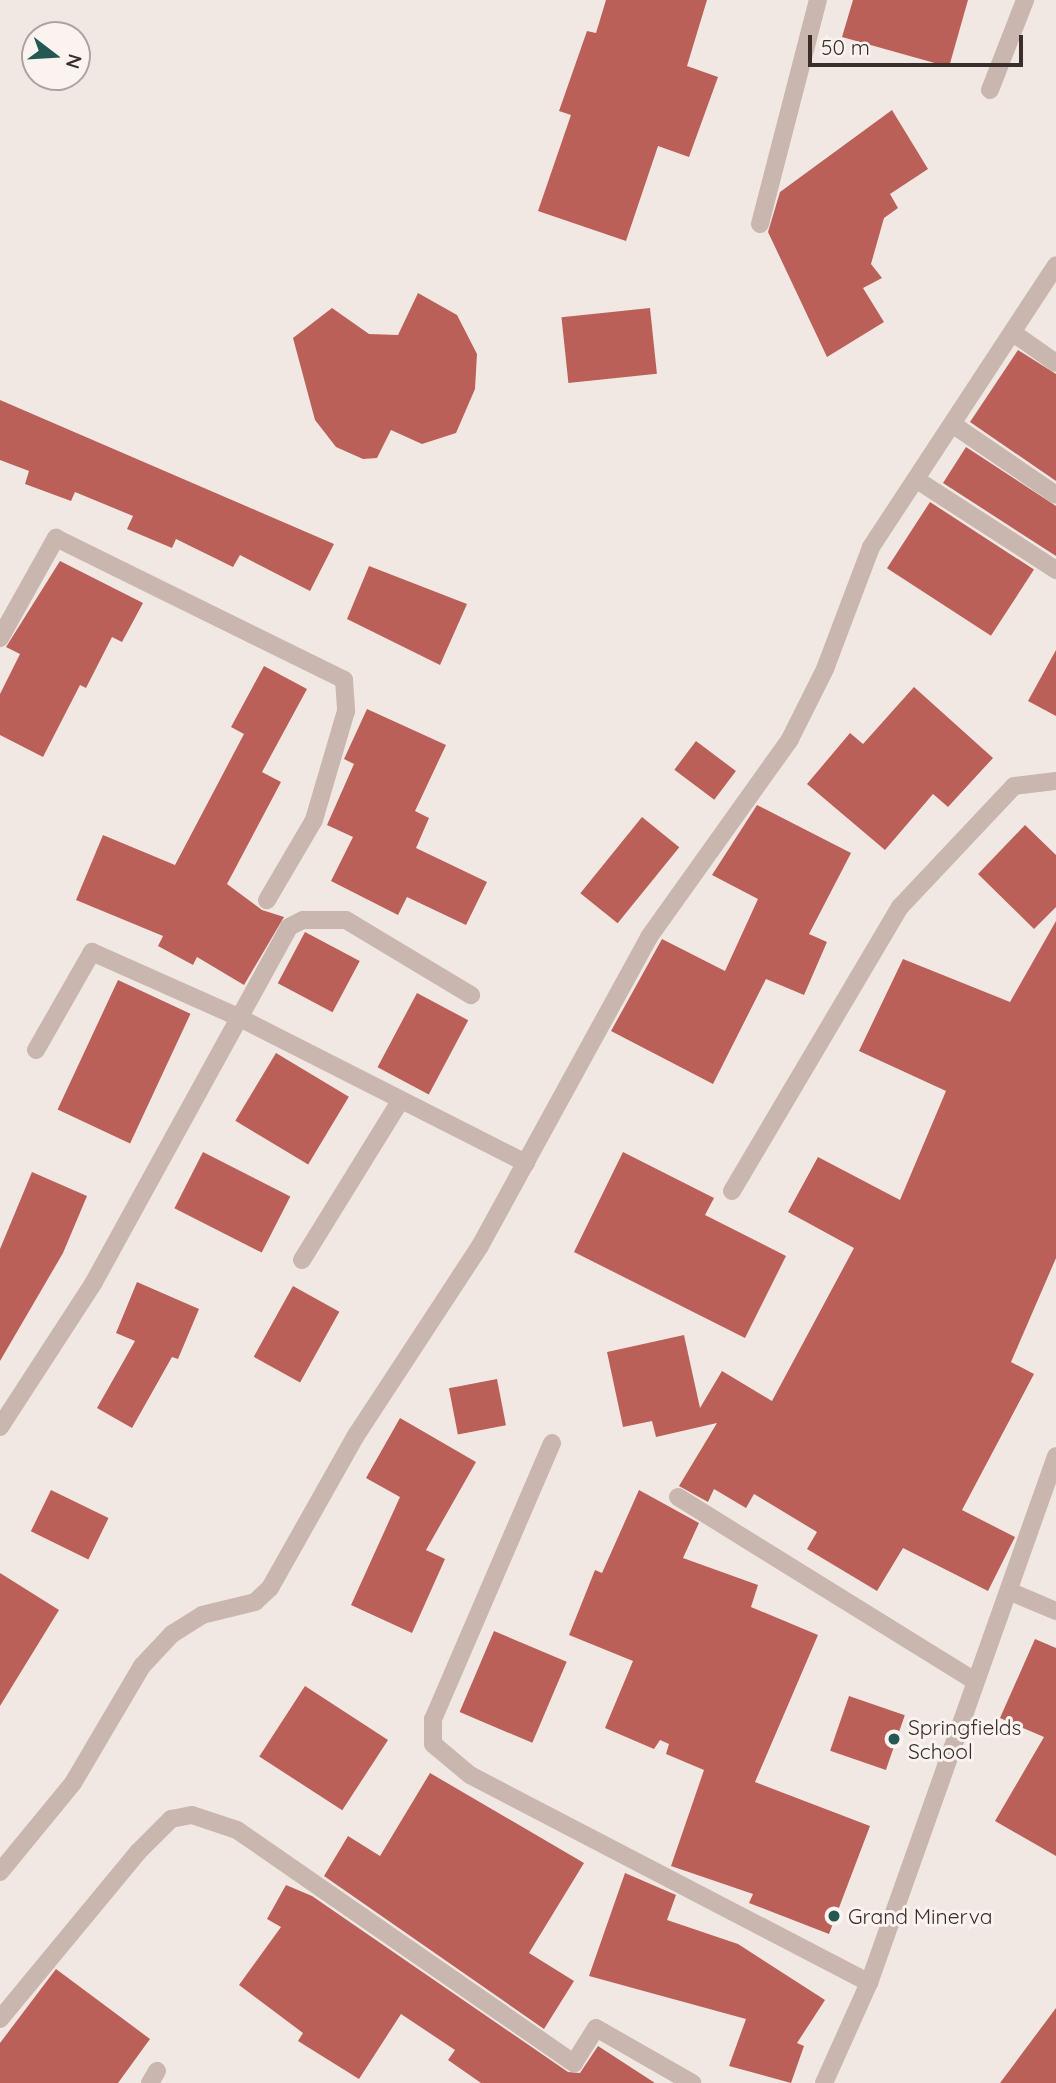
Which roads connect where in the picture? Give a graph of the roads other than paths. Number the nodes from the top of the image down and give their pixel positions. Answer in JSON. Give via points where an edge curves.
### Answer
{"nodes":[{"id":1,"x":818,"y":0,"type":"edge"},
{"id":2,"x":1025,"y":0,"type":"edge"},
{"id":3,"x":990,"y":90,"type":"dead end"},
{"id":4,"x":760,"y":224,"type":"dead end"},
{"id":5,"x":1056,"y":265,"type":"edge"},
{"id":6,"x":1013,"y":332,"type":"junction"},
{"id":7,"x":1056,"y":363,"type":"edge"},
{"id":8,"x":955,"y":426,"type":"junction"},
{"id":9,"x":917,"y":480,"type":"junction"},
{"id":10,"x":1056,"y":495,"type":"edge"},
{"id":11,"x":1056,"y":570,"type":"edge"},
{"id":12,"x":0,"y":638,"type":"edge"},
{"id":13,"x":1056,"y":781,"type":"edge"},
{"id":14,"x":267,"y":900,"type":"dead end"},
{"id":15,"x":471,"y":995,"type":"dead end"},
{"id":16,"x":238,"y":1017,"type":"junction"},
{"id":17,"x":36,"y":1050,"type":"dead end"},
{"id":18,"x":401,"y":1100,"type":"junction"},
{"id":19,"x":526,"y":1163,"type":"junction"},
{"id":20,"x":732,"y":1191,"type":"dead end"},
{"id":21,"x":302,"y":1260,"type":"dead end"},
{"id":22,"x":0,"y":1427,"type":"edge"},
{"id":23,"x":552,"y":1443,"type":"dead end"},
{"id":24,"x":1056,"y":1456,"type":"edge"},
{"id":25,"x":678,"y":1497,"type":"dead end"},
{"id":26,"x":1010,"y":1592,"type":"junction"},
{"id":27,"x":1056,"y":1611,"type":"edge"},
{"id":28,"x":975,"y":1681,"type":"junction"},
{"id":29,"x":0,"y":1872,"type":"edge"},
{"id":30,"x":869,"y":1983,"type":"junction"},
{"id":31,"x":0,"y":2018,"type":"edge"},
{"id":32,"x":692,"y":2083,"type":"edge"},
{"id":33,"x":824,"y":2083,"type":"edge"}],
"edges":[{"from":1,"to":4,"type":"street"},
{"from":2,"to":3,"type":"street"},
{"from":5,"to":6,"type":"street"},
{"from":6,"to":7,"type":"street"},
{"from":6,"to":8,"type":"street"},
{"from":8,"to":9,"type":"street"},
{"from":8,"to":10,"type":"street"},
{"from":9,"to":11,"type":"street"},
{"from":9,"to":19,"type":"street","via":[[871,547],[825,669],[790,739],[649,937]]},
{"from":12,"to":14,"type":"street","via":[[56,538],[344,680],[346,711],[314,820]]},
{"from":13,"to":20,"type":"street","via":[[1014,786],[900,907]]},
{"from":15,"to":16,"type":"street","via":[[346,920],[303,920],[289,927]]},
{"from":16,"to":17,"type":"street","via":[[92,952]]},
{"from":16,"to":18,"type":"street"},
{"from":16,"to":22,"type":"street","via":[[94,1282]]},
{"from":18,"to":19,"type":"street"},
{"from":18,"to":21,"type":"street"},
{"from":19,"to":29,"type":"street","via":[[270,1588],[256,1602],[202,1615],[172,1634],[142,1666],[73,1783]]},
{"from":23,"to":30,"type":"street","via":[[433,1719],[433,1744],[470,1776]]},
{"from":24,"to":26,"type":"street"},
{"from":25,"to":28,"type":"street"},
{"from":26,"to":27,"type":"street"},
{"from":26,"to":28,"type":"street"},
{"from":28,"to":30,"type":"street"},
{"from":30,"to":33,"type":"street"},
{"from":31,"to":32,"type":"street","via":[[138,1853],[171,1819],[192,1815],[237,1830],[574,2063],[596,2028]]}]}
